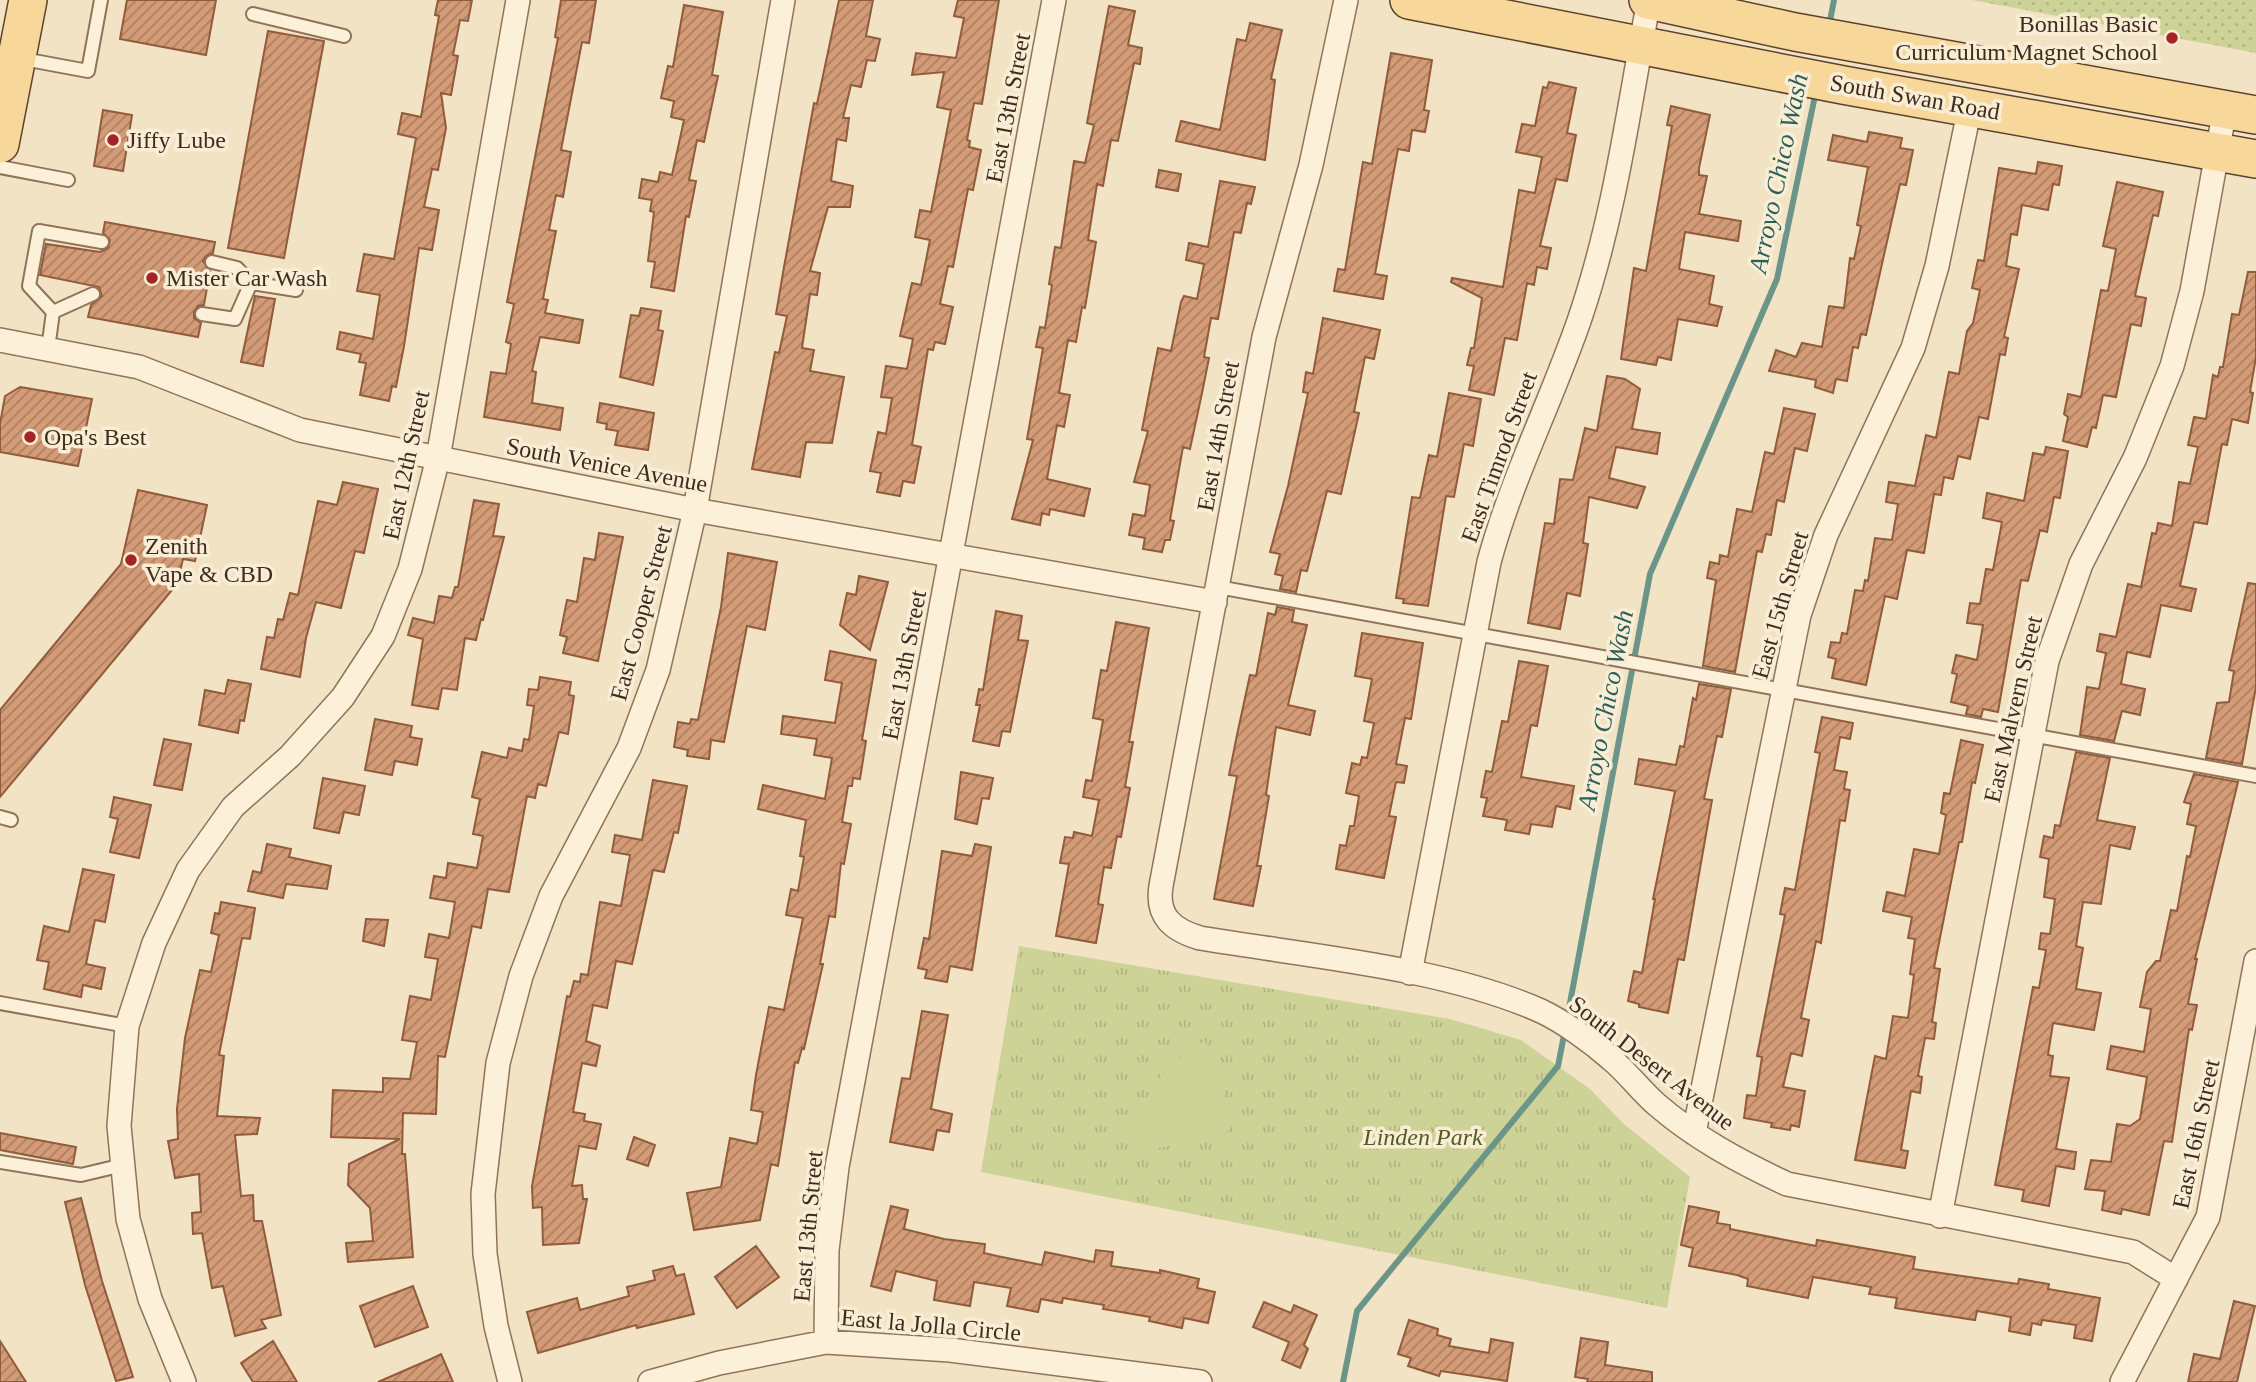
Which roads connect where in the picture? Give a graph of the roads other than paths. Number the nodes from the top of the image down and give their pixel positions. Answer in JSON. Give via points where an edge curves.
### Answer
{"nodes":[{"id":1,"x":28,"y":0,"type":"edge"},
{"id":2,"x":101,"y":0,"type":"edge"},
{"id":3,"x":518,"y":0,"type":"edge"},
{"id":4,"x":783,"y":0,"type":"edge"},
{"id":5,"x":1054,"y":0,"type":"edge"},
{"id":6,"x":1346,"y":0,"type":"edge"},
{"id":7,"x":1409,"y":0,"type":"edge"},
{"id":8,"x":1648,"y":0,"type":"edge"},
{"id":9,"x":253,"y":14,"type":"dead end"},
{"id":10,"x":344,"y":36,"type":"dead end"},
{"id":11,"x":1640,"y":46,"type":"junction"},
{"id":12,"x":17,"y":58,"type":"junction"},
{"id":13,"x":1970,"y":107,"type":"junction"},
{"id":14,"x":2240,"y":112,"type":"edge"},
{"id":15,"x":0,"y":144,"type":"edge"},
{"id":16,"x":2217,"y":152,"type":"junction"},
{"id":17,"x":2256,"y":159,"type":"edge"},
{"id":18,"x":0,"y":167,"type":"edge"},
{"id":19,"x":68,"y":180,"type":"dead end"},
{"id":20,"x":102,"y":242,"type":"dead end"},
{"id":21,"x":212,"y":262,"type":"dead end"},
{"id":22,"x":251,"y":283,"type":"junction"},
{"id":23,"x":296,"y":289,"type":"dead end"},
{"id":24,"x":93,"y":294,"type":"dead end"},
{"id":25,"x":53,"y":312,"type":"junction"},
{"id":26,"x":202,"y":314,"type":"dead end"},
{"id":27,"x":0,"y":340,"type":"edge"},
{"id":28,"x":48,"y":349,"type":"junction"},
{"id":29,"x":438,"y":458,"type":"junction"},
{"id":30,"x":695,"y":510,"type":"junction"},
{"id":31,"x":951,"y":554,"type":"junction"},
{"id":32,"x":1217,"y":595,"type":"junction"},
{"id":33,"x":1476,"y":633,"type":"junction"},
{"id":34,"x":1783,"y":688,"type":"junction"},
{"id":35,"x":2030,"y":735,"type":"junction"},
{"id":36,"x":2256,"y":776,"type":"edge"},
{"id":37,"x":1161,"y":886,"type":"joint"},
{"id":38,"x":2256,"y":961,"type":"edge"},
{"id":39,"x":1410,"y":973,"type":"junction"},
{"id":40,"x":0,"y":1003,"type":"edge"},
{"id":41,"x":127,"y":1026,"type":"junction"},
{"id":42,"x":1694,"y":1133,"type":"junction"},
{"id":43,"x":0,"y":1162,"type":"edge"},
{"id":44,"x":123,"y":1165,"type":"junction"},
{"id":45,"x":1940,"y":1216,"type":"junction"},
{"id":46,"x":2176,"y":1279,"type":"junction"},
{"id":47,"x":826,"y":1342,"type":"junction"},
{"id":48,"x":1169,"y":1379,"type":"edge"},
{"id":49,"x":184,"y":1382,"type":"edge"},
{"id":50,"x":510,"y":1382,"type":"edge"},
{"id":51,"x":650,"y":1382,"type":"edge"},
{"id":52,"x":1200,"y":1382,"type":"edge"},
{"id":53,"x":2122,"y":1382,"type":"edge"}],
"edges":[{"from":1,"to":12,"type":"main road"},
{"from":2,"to":12,"type":"lane","via":[[88,71]]},
{"from":3,"to":29,"type":"street","name":"East 12th Street"},
{"from":4,"to":30,"type":"street","name":"East Cooper Street"},
{"from":5,"to":31,"type":"street","name":"East 13th Street"},
{"from":6,"to":32,"type":"street","name":"East 14th Street","via":[[1311,165],[1264,337]]},
{"from":7,"to":11,"type":"main road","name":"South Swan Road"},
{"from":8,"to":11,"type":"street","name":"East Timrod Street"},
{"from":8,"to":14,"type":"main road","name":"South Swan Road","via":[[1795,32]]},
{"from":9,"to":10,"type":"lane"},
{"from":11,"to":13,"type":"main road","name":"South Swan Road"},
{"from":11,"to":33,"type":"street","name":"East Timrod Street","via":[[1606,230],[1580,319],[1504,507]]},
{"from":12,"to":15,"type":"main road"},
{"from":13,"to":16,"type":"main road","name":"South Swan Road"},
{"from":13,"to":34,"type":"street","name":"East 15th Street","via":[[1937,266],[1913,348],[1826,535],[1799,615]]},
{"from":14,"to":16,"type":"street","name":"East Malvern Street"},
{"from":16,"to":17,"type":"main road","name":"South Swan Road"},
{"from":16,"to":35,"type":"street","name":"East Malvern Street","via":[[2192,291],[2172,366],[2135,458],[2067,599],[2046,661]]},
{"from":18,"to":19,"type":"lane"},
{"from":20,"to":25,"type":"lane","via":[[39,230],[29,286]]},
{"from":21,"to":22,"type":"lane","via":[[237,268]]},
{"from":22,"to":23,"type":"lane"},
{"from":22,"to":26,"type":"lane","via":[[234,319]]},
{"from":24,"to":25,"type":"lane"},
{"from":25,"to":28,"type":"lane"},
{"from":27,"to":28,"type":"street","name":"South Venice Avenue"},
{"from":28,"to":29,"type":"street","name":"South Venice Avenue","via":[[139,367],[300,430]]},
{"from":29,"to":30,"type":"street","name":"South Venice Avenue"},
{"from":29,"to":41,"type":"street","name":"East 12th Street","via":[[410,569],[383,636],[343,697],[290,757],[233,807],[188,870],[154,943]]},
{"from":30,"to":31,"type":"street","name":"South Venice Avenue"},
{"from":30,"to":50,"type":"street","name":"East Cooper Street","via":[[658,670],[629,748],[551,896],[521,976],[498,1063],[482,1194],[485,1254]]},
{"from":31,"to":32,"type":"street","name":"South Venice Avenue"},
{"from":31,"to":47,"type":"street","name":"East 13th Street","via":[[837,1167],[827,1250]]},
{"from":32,"to":33,"type":"lane"},
{"from":32,"to":37,"type":"street","name":"East 14th Street"},
{"from":33,"to":34,"type":"lane"},
{"from":33,"to":39,"type":"street","name":"East Timrod Street"},
{"from":34,"to":35,"type":"lane"},
{"from":34,"to":42,"type":"street","name":"East 15th Street"},
{"from":35,"to":36,"type":"lane"},
{"from":35,"to":45,"type":"street","name":"East Malvern Street"},
{"from":37,"to":39,"type":"street","name":"South Desert Avenue","via":[[1159,900],[1165,916],[1178,931]]},
{"from":38,"to":46,"type":"street","name":"East 16th Street","via":[[2211,1204]]},
{"from":39,"to":42,"type":"street","name":"South Desert Avenue","via":[[1542,1012],[1611,1059],[1655,1104]]},
{"from":40,"to":41,"type":"lane"},
{"from":41,"to":44,"type":"street","name":"East 12th Street","via":[[119,1126]]},
{"from":42,"to":45,"type":"street","name":"South Desert Avenue","via":[[1787,1184]]},
{"from":43,"to":44,"type":"lane","via":[[81,1175]]},
{"from":44,"to":49,"type":"street","name":"East 12th Street","via":[[128,1219],[150,1299]]},
{"from":45,"to":46,"type":"street","name":"South Desert Avenue","via":[[2133,1252]]},
{"from":46,"to":53,"type":"street","name":"East 16th Street"},
{"from":47,"to":48,"type":"street","name":"East la Jolla Circle","via":[[950,1350]]},
{"from":47,"to":51,"type":"street","name":"East la Jolla Circle"},
{"from":48,"to":52,"type":"street","name":"East la Jolla Circle"}]}
